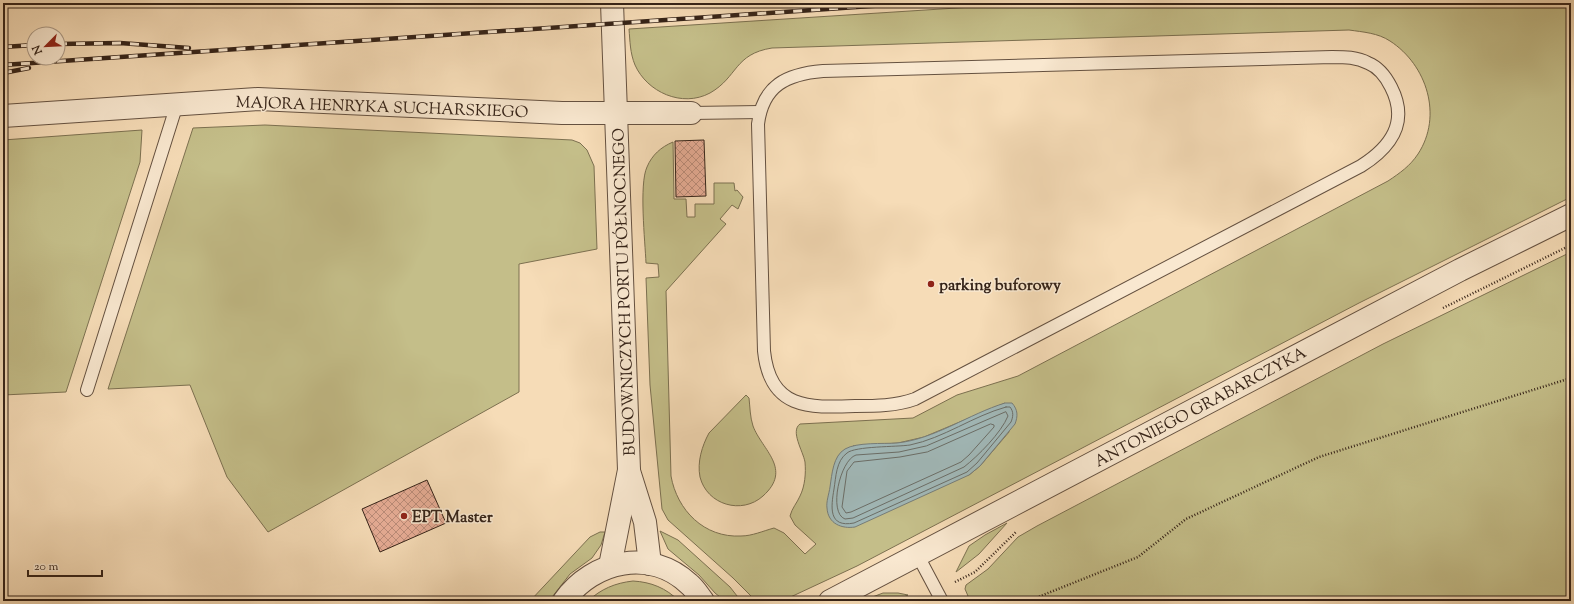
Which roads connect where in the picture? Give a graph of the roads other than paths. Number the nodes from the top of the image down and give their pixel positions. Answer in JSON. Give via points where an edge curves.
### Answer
{"nodes":[{"id":1,"x":612,"y":3,"type":"edge"},
{"id":2,"x":177,"y":104,"type":"junction"},
{"id":3,"x":760,"y":112,"type":"junction"},
{"id":4,"x":691,"y":113,"type":"joint"},
{"id":5,"x":616,"y":114,"type":"junction"},
{"id":6,"x":3,"y":116,"type":"edge"},
{"id":7,"x":1571,"y":214,"type":"edge"},
{"id":8,"x":87,"y":390,"type":"dead end"},
{"id":9,"x":629,"y":470,"type":"junction"},
{"id":10,"x":917,"y":554,"type":"junction"},
{"id":11,"x":650,"y":564,"type":"junction"},
{"id":12,"x":610,"y":566,"type":"junction"},
{"id":13,"x":564,"y":601,"type":"edge"},
{"id":14,"x":703,"y":601,"type":"edge"},
{"id":15,"x":830,"y":601,"type":"edge"},
{"id":16,"x":942,"y":601,"type":"edge"}],
"edges":[{"from":1,"to":5,"type":"street","name":"BUDOWNICZYCH PORTU PÓŁNOCNEGO"},
{"from":2,"to":5,"type":"street","name":"MAJORA HENRYKA SUCHARSKIEGO","via":[[258,98]]},
{"from":2,"to":6,"type":"street","name":"MAJORA HENRYKA SUCHARSKIEGO"},
{"from":2,"to":8,"type":"lane"},
{"from":3,"to":3,"type":"lane","via":[[758,136],[765,362],[772,381],[784,395],[800,404],[822,407],[892,405],[926,394],[1361,166],[1377,155],[1390,141],[1398,123],[1399,113],[1394,92],[1380,71],[1370,63],[1358,59],[1332,57],[808,72],[795,75],[775,87],[767,95]]},
{"from":3,"to":4,"type":"lane"},
{"from":4,"to":5,"type":"street","name":"BUDOWNICZYCH PORTU PÓŁNOCNEGO"},
{"from":5,"to":9,"type":"street","name":"BUDOWNICZYCH PORTU PÓŁNOCNEGO"},
{"from":7,"to":10,"type":"street","name":"ANTONIEGO GRABARCZYKA"},
{"from":9,"to":11,"type":"street","name":"BUDOWNICZYCH PORTU PÓŁNOCNEGO","via":[[645,522]]},
{"from":9,"to":12,"type":"street","name":"BUDOWNICZYCH PORTU PÓŁNOCNEGO"},
{"from":10,"to":15,"type":"street","name":"ANTONIEGO GRABARCZYKA"},
{"from":10,"to":16,"type":"lane"},
{"from":11,"to":12,"type":"street","via":[[632,562]]},
{"from":11,"to":14,"type":"street","via":[[671,572],[689,584]]},
{"from":12,"to":13,"type":"street","via":[[591,574],[573,588]]}]}
